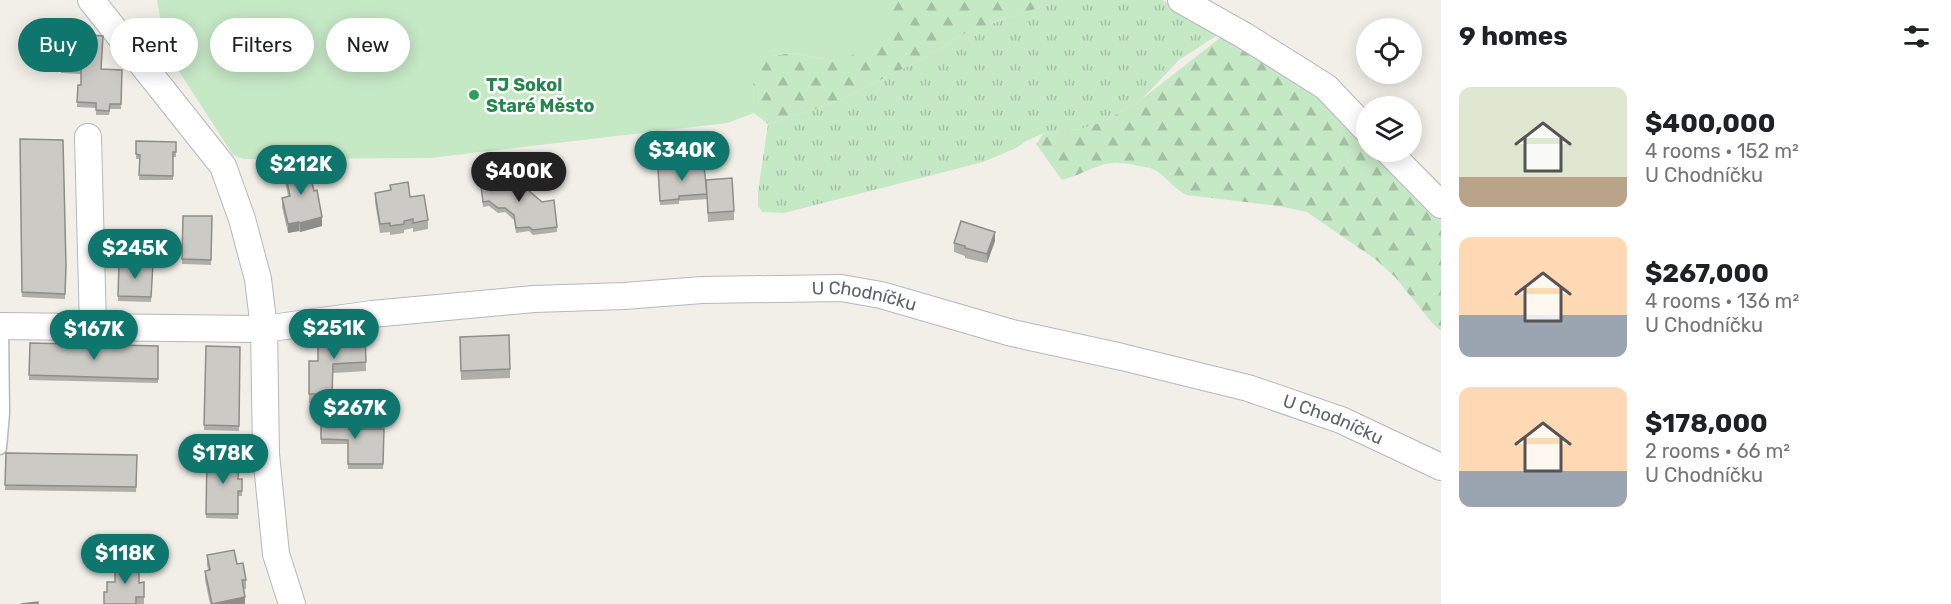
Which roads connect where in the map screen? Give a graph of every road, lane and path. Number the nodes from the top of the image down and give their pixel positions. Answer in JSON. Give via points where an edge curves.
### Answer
{"nodes":[{"id":1,"x":91,"y":0,"type":"edge"},
{"id":2,"x":1181,"y":0,"type":"edge"},
{"id":3,"x":1356,"y":118,"type":"edge"},
{"id":4,"x":88,"y":137,"type":"dead end"},
{"id":5,"x":1399,"y":162,"type":"edge"},
{"id":6,"x":1441,"y":205,"type":"edge"},
{"id":7,"x":1,"y":326,"type":"edge"},
{"id":8,"x":93,"y":327,"type":"junction"},
{"id":9,"x":264,"y":329,"type":"junction"},
{"id":10,"x":0,"y":448,"type":"edge"},
{"id":11,"x":1441,"y":467,"type":"edge"},
{"id":12,"x":292,"y":604,"type":"edge"}],
"edges":[{"from":1,"to":9,"type":"street","via":[[223,166],[258,279]]},
{"from":2,"to":3,"type":"street","via":[[1326,87]]},
{"from":4,"to":8,"type":"street"},
{"from":5,"to":6,"type":"street"},
{"from":7,"to":8,"type":"street","name":"U Chodníčku"},
{"from":7,"to":10,"type":"lane"},
{"from":8,"to":9,"type":"street","name":"U Chodníčku"},
{"from":9,"to":11,"type":"street","name":"U Chodníčku","via":[[534,299],[841,288],[881,295],[1012,333],[1248,387],[1341,420]]},
{"from":9,"to":12,"type":"street","via":[[266,454],[272,521],[276,554]]}]}
